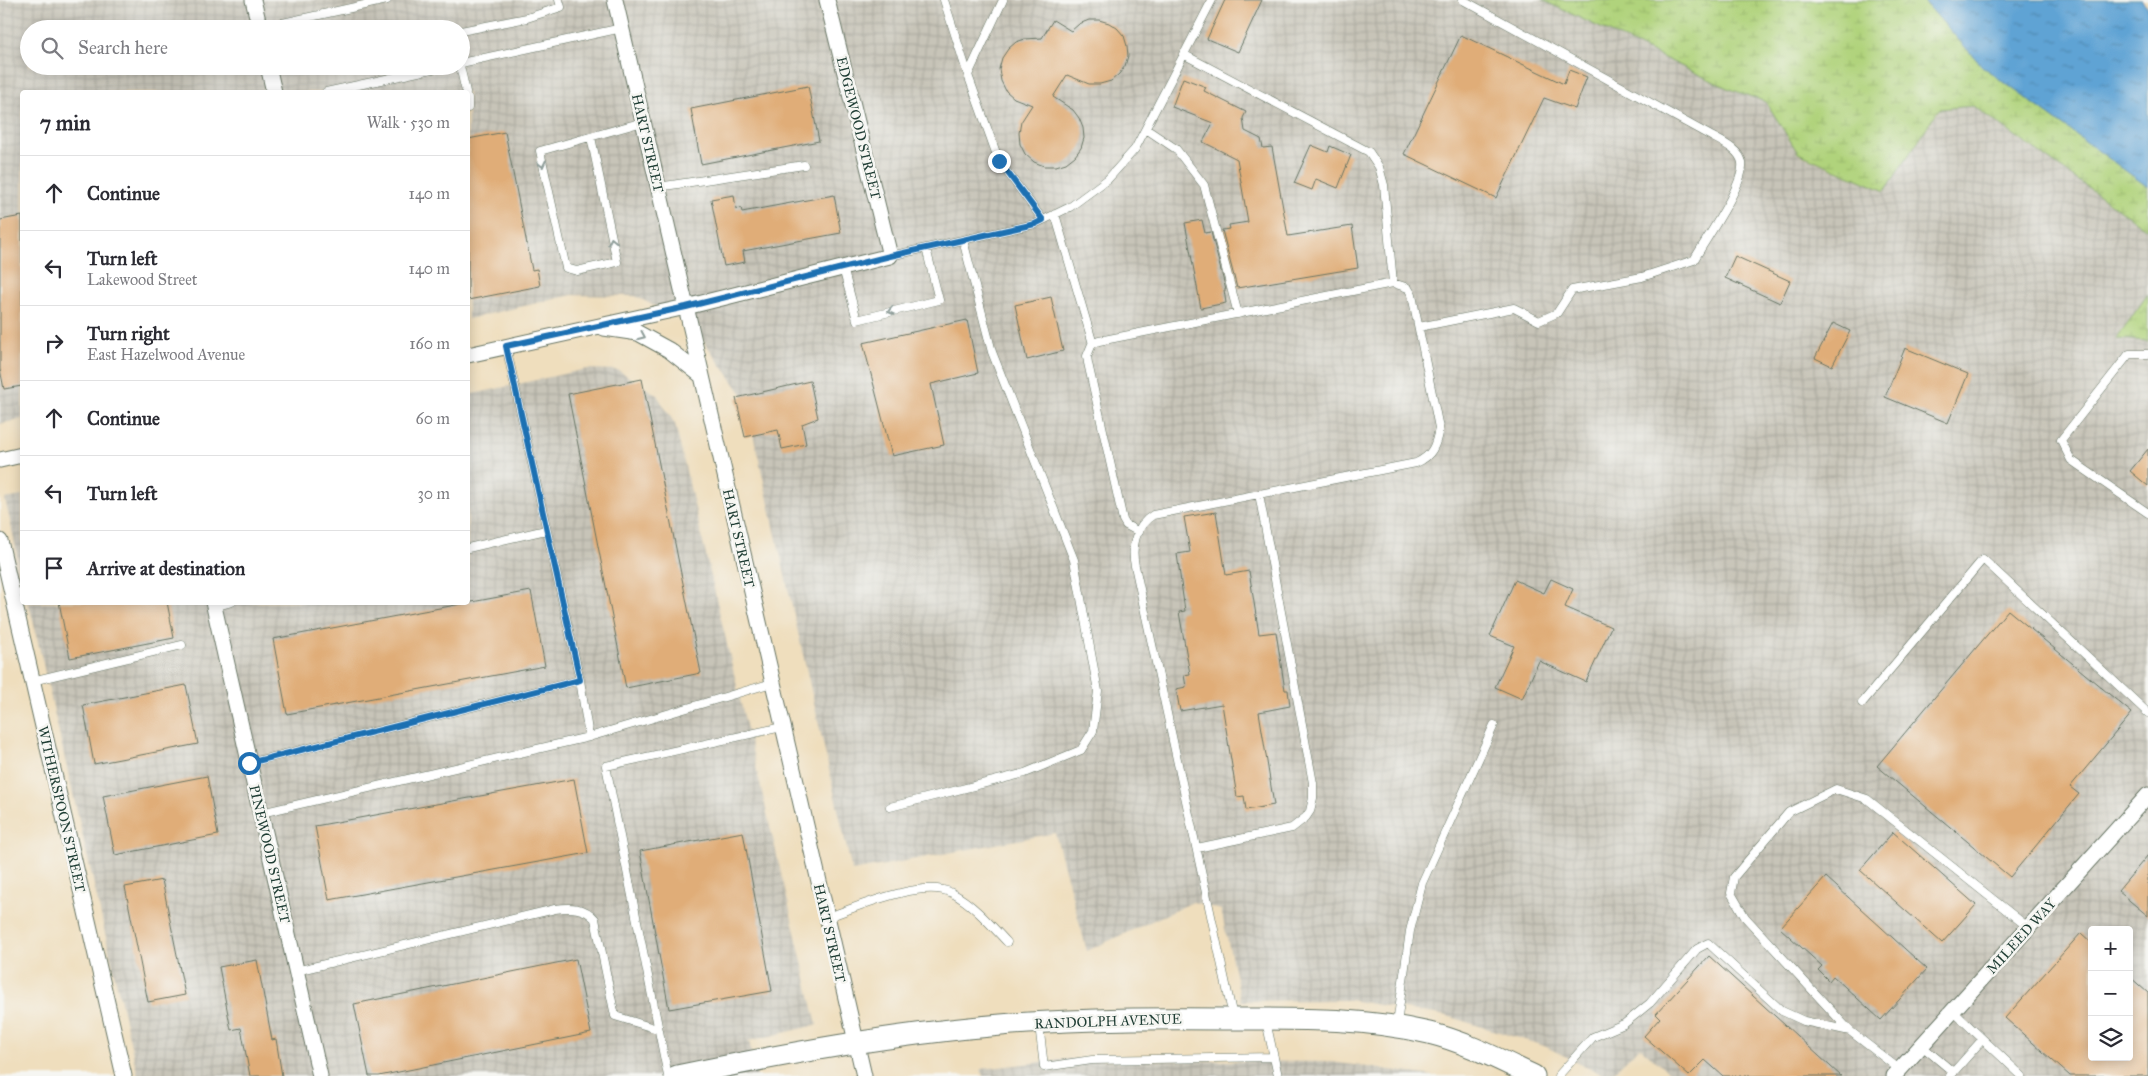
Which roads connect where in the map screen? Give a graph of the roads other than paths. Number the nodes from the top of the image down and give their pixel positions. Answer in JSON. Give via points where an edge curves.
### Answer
{"nodes":[{"id":1,"x":254,"y":0,"type":"edge"},
{"id":2,"x":387,"y":0,"type":"edge"},
{"id":3,"x":559,"y":0,"type":"edge"},
{"id":4,"x":615,"y":0,"type":"edge"},
{"id":5,"x":827,"y":0,"type":"edge"},
{"id":6,"x":944,"y":0,"type":"edge"},
{"id":7,"x":1003,"y":0,"type":"edge"},
{"id":8,"x":1212,"y":0,"type":"edge"},
{"id":9,"x":1463,"y":0,"type":"edge"},
{"id":10,"x":258,"y":20,"type":"edge"},
{"id":11,"x":313,"y":20,"type":"edge"},
{"id":12,"x":622,"y":28,"type":"junction"},
{"id":13,"x":470,"y":29,"type":"edge"},
{"id":14,"x":1183,"y":54,"type":"junction"},
{"id":15,"x":470,"y":63,"type":"edge"},
{"id":16,"x":270,"y":75,"type":"edge"},
{"id":17,"x":409,"y":75,"type":"edge"},
{"id":18,"x":462,"y":75,"type":"edge"},
{"id":19,"x":968,"y":75,"type":"junction"},
{"id":20,"x":274,"y":90,"type":"edge"},
{"id":21,"x":347,"y":90,"type":"edge"},
{"id":22,"x":466,"y":90,"type":"edge"},
{"id":23,"x":643,"y":122,"type":"junction"},
{"id":24,"x":1146,"y":129,"type":"junction"},
{"id":25,"x":591,"y":137,"type":"junction"},
{"id":26,"x":804,"y":166,"type":"dead end"},
{"id":27,"x":658,"y":187,"type":"junction"},
{"id":28,"x":1054,"y":214,"type":"junction"},
{"id":29,"x":1043,"y":220,"type":"junction"},
{"id":30,"x":963,"y":240,"type":"junction"},
{"id":31,"x":926,"y":248,"type":"junction"},
{"id":32,"x":890,"y":256,"type":"junction"},
{"id":33,"x":843,"y":268,"type":"junction"},
{"id":34,"x":1393,"y":283,"type":"junction"},
{"id":35,"x":686,"y":307,"type":"junction"},
{"id":36,"x":1238,"y":314,"type":"junction"},
{"id":37,"x":595,"y":326,"type":"junction"},
{"id":38,"x":1419,"y":327,"type":"junction"},
{"id":39,"x":1093,"y":344,"type":"junction"},
{"id":40,"x":506,"y":346,"type":"junction"},
{"id":41,"x":2148,"y":354,"type":"edge"},
{"id":42,"x":470,"y":355,"type":"edge"},
{"id":43,"x":702,"y":376,"type":"junction"},
{"id":44,"x":20,"y":455,"type":"edge"},
{"id":45,"x":0,"y":460,"type":"edge"},
{"id":46,"x":1259,"y":494,"type":"junction"},
{"id":47,"x":2148,"y":512,"type":"edge"},
{"id":48,"x":546,"y":530,"type":"junction"},
{"id":49,"x":1138,"y":532,"type":"junction"},
{"id":50,"x":0,"y":541,"type":"edge"},
{"id":51,"x":470,"y":548,"type":"edge"},
{"id":52,"x":18,"y":593,"type":"edge"},
{"id":53,"x":213,"y":605,"type":"edge"},
{"id":54,"x":182,"y":645,"type":"dead end"},
{"id":55,"x":580,"y":680,"type":"junction"},
{"id":56,"x":32,"y":681,"type":"junction"},
{"id":57,"x":772,"y":683,"type":"junction"},
{"id":58,"x":1862,"y":703,"type":"dead end"},
{"id":59,"x":2148,"y":713,"type":"edge"},
{"id":60,"x":1494,"y":725,"type":"dead end"},
{"id":61,"x":782,"y":727,"type":"junction"},
{"id":62,"x":589,"y":737,"type":"junction"},
{"id":63,"x":249,"y":763,"type":"junction"},
{"id":64,"x":2148,"y":795,"type":"edge"},
{"id":65,"x":890,"y":807,"type":"dead end"},
{"id":66,"x":261,"y":813,"type":"junction"},
{"id":67,"x":1197,"y":848,"type":"junction"},
{"id":68,"x":826,"y":918,"type":"junction"},
{"id":69,"x":2029,"y":928,"type":"junction"},
{"id":70,"x":1007,"y":942,"type":"dead end"},
{"id":71,"x":296,"y":971,"type":"junction"},
{"id":72,"x":1954,"y":1012,"type":"junction"},
{"id":73,"x":1234,"y":1019,"type":"junction"},
{"id":74,"x":1265,"y":1019,"type":"junction"},
{"id":75,"x":1039,"y":1022,"type":"junction"},
{"id":76,"x":1396,"y":1026,"type":"junction"},
{"id":77,"x":657,"y":1029,"type":"junction"},
{"id":78,"x":1850,"y":1031,"type":"junction"},
{"id":79,"x":1982,"y":1040,"type":"junction"},
{"id":80,"x":855,"y":1042,"type":"junction"},
{"id":81,"x":1922,"y":1046,"type":"junction"},
{"id":82,"x":1274,"y":1057,"type":"junction"},
{"id":83,"x":1897,"y":1073,"type":"edge"},
{"id":84,"x":1952,"y":1074,"type":"edge"},
{"id":85,"x":124,"y":1076,"type":"edge"},
{"id":86,"x":320,"y":1076,"type":"edge"},
{"id":87,"x":668,"y":1076,"type":"edge"},
{"id":88,"x":677,"y":1076,"type":"edge"},
{"id":89,"x":864,"y":1076,"type":"edge"},
{"id":90,"x":1278,"y":1076,"type":"edge"},
{"id":91,"x":1534,"y":1076,"type":"edge"},
{"id":92,"x":1558,"y":1076,"type":"edge"},
{"id":93,"x":2022,"y":1076,"type":"edge"}],
"edges":[{"from":1,"to":10,"type":"street"},
{"from":2,"to":11,"type":"lane"},
{"from":3,"to":13,"type":"lane","via":[[561,7]]},
{"from":4,"to":12,"type":"street","name":"HART STREET"},
{"from":5,"to":32,"type":"street","name":"EDGEWOOD STREET"},
{"from":6,"to":19,"type":"lane"},
{"from":7,"to":19,"type":"lane"},
{"from":8,"to":14,"type":"lane"},
{"from":9,"to":38,"type":"lane","via":[[1712,136],[1736,151],[1742,163],[1738,186],[1694,260],[1642,276],[1572,290],[1557,313],[1539,322],[1514,308]]},
{"from":12,"to":15,"type":"lane"},
{"from":12,"to":23,"type":"street","name":"HART STREET"},
{"from":14,"to":24,"type":"lane"},
{"from":14,"to":34,"type":"lane","via":[[1369,152],[1379,167],[1384,185]]},
{"from":16,"to":20,"type":"street"},
{"from":17,"to":21,"type":"lane"},
{"from":18,"to":22,"type":"lane"},
{"from":19,"to":29,"type":"lane","via":[[999,161]]},
{"from":23,"to":25,"type":"lane"},
{"from":23,"to":27,"type":"street","name":"HART STREET"},
{"from":24,"to":28,"type":"lane","via":[[1136,149],[1108,179],[1070,207]]},
{"from":24,"to":36,"type":"lane","via":[[1176,149],[1204,185]]},
{"from":25,"to":25,"type":"lane","one_way":true,"via":[[540,151],[566,268],[577,270],[617,262]]},
{"from":26,"to":27,"type":"lane"},
{"from":27,"to":35,"type":"street","name":"HART STREET"},
{"from":28,"to":29,"type":"lane"},
{"from":28,"to":39,"type":"lane"},
{"from":29,"to":30,"type":"lane"},
{"from":30,"to":31,"type":"lane"},
{"from":30,"to":65,"type":"lane","via":[[992,352],[1074,560],[1098,691],[1093,731],[1081,750],[1026,773]]},
{"from":31,"to":32,"type":"lane"},
{"from":31,"to":33,"type":"lane","one_way":true,"via":[[939,300],[857,320]]},
{"from":32,"to":33,"type":"street"},
{"from":33,"to":35,"type":"street"},
{"from":34,"to":36,"type":"lane"},
{"from":34,"to":38,"type":"lane","via":[[1408,288],[1412,294]]},
{"from":35,"to":37,"type":"street"},
{"from":35,"to":43,"type":"street","name":"HART STREET"},
{"from":36,"to":39,"type":"lane","via":[[1099,340]]},
{"from":37,"to":40,"type":"street"},
{"from":37,"to":43,"type":"street","one_way":true,"via":[[638,333],[669,350]]},
{"from":38,"to":46,"type":"lane","via":[[1439,428],[1432,452],[1416,463]]},
{"from":39,"to":49,"type":"lane","via":[[1087,356],[1123,520]]},
{"from":40,"to":42,"type":"street"},
{"from":40,"to":48,"type":"lane"},
{"from":41,"to":47,"type":"lane","via":[[2128,354],[2061,440],[2071,460]]},
{"from":43,"to":57,"type":"street","name":"HART STREET"},
{"from":44,"to":45,"type":"street"},
{"from":46,"to":49,"type":"lane","via":[[1153,515],[1146,519]]},
{"from":46,"to":67,"type":"lane","via":[[1313,783],[1312,805],[1306,818],[1292,828]]},
{"from":48,"to":51,"type":"lane"},
{"from":48,"to":55,"type":"lane"},
{"from":49,"to":67,"type":"lane","via":[[1133,547],[1134,560]]},
{"from":50,"to":52,"type":"street","name":"WITHERSPOON STREET"},
{"from":52,"to":56,"type":"street","name":"WITHERSPOON STREET"},
{"from":53,"to":63,"type":"street","name":"PINEWOOD STREET"},
{"from":54,"to":56,"type":"lane"},
{"from":55,"to":62,"type":"lane"},
{"from":55,"to":63,"type":"lane"},
{"from":56,"to":85,"type":"street","name":"WITHERSPOON STREET"},
{"from":57,"to":61,"type":"street","name":"HART STREET"},
{"from":57,"to":62,"type":"lane"},
{"from":58,"to":59,"type":"lane","via":[[1983,559]]},
{"from":60,"to":76,"type":"lane","via":[[1422,883],[1410,931]]},
{"from":61,"to":68,"type":"street","name":"HART STREET"},
{"from":61,"to":77,"type":"lane","via":[[606,766]]},
{"from":62,"to":66,"type":"lane"},
{"from":63,"to":66,"type":"street","name":"PINEWOOD STREET"},
{"from":64,"to":69,"type":"street","name":"MILEED WAY"},
{"from":66,"to":71,"type":"street","name":"PINEWOOD STREET"},
{"from":67,"to":73,"type":"lane"},
{"from":68,"to":70,"type":"lane","via":[[912,890],[936,890],[952,893],[975,910]]},
{"from":68,"to":80,"type":"street","name":"HART STREET"},
{"from":69,"to":72,"type":"street","name":"MILEED WAY"},
{"from":69,"to":78,"type":"lane","via":[[1867,799],[1836,789],[1789,812],[1734,877],[1731,893],[1746,916]]},
{"from":71,"to":77,"type":"lane","via":[[555,910],[576,908],[589,912],[595,919],[615,1016]]},
{"from":71,"to":86,"type":"street","name":"PINEWOOD STREET"},
{"from":72,"to":79,"type":"lane"},
{"from":72,"to":81,"type":"street","name":"MILEED WAY"},
{"from":73,"to":74,"type":"main road","name":"RANDOLPH AVENUE"},
{"from":73,"to":75,"type":"main road","name":"RANDOLPH AVENUE"},
{"from":74,"to":76,"type":"main road","name":"RANDOLPH AVENUE","via":[[1350,1021]]},
{"from":74,"to":82,"type":"lane"},
{"from":75,"to":80,"type":"main road","name":"RANDOLPH AVENUE"},
{"from":75,"to":82,"type":"lane","via":[[1044,1067],[1092,1060]]},
{"from":76,"to":91,"type":"main road","name":"RANDOLPH AVENUE","via":[[1464,1045]]},
{"from":77,"to":87,"type":"lane"},
{"from":78,"to":83,"type":"lane"},
{"from":78,"to":92,"type":"lane","via":[[1804,1021],[1782,1011],[1708,943],[1697,950],[1650,1003],[1624,1024],[1593,1037]]},
{"from":79,"to":84,"type":"lane"},
{"from":79,"to":93,"type":"lane"},
{"from":80,"to":88,"type":"main road","name":"RANDOLPH AVENUE"},
{"from":80,"to":89,"type":"street","name":"HART STREET"},
{"from":81,"to":83,"type":"street","name":"MILEED WAY"},
{"from":81,"to":84,"type":"lane"},
{"from":82,"to":90,"type":"lane"}]}
